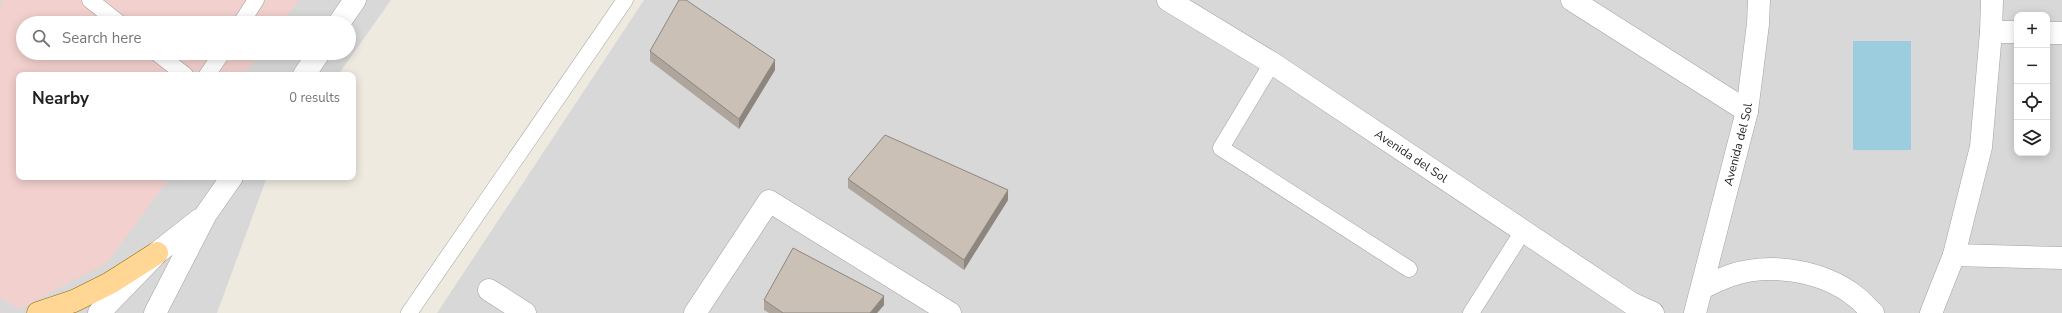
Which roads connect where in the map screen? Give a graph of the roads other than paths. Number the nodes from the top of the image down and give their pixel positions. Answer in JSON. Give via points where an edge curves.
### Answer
{"nodes":[{"id":1,"x":91,"y":0,"type":"edge"},
{"id":2,"x":256,"y":0,"type":"edge"},
{"id":3,"x":355,"y":0,"type":"edge"},
{"id":4,"x":625,"y":0,"type":"edge"},
{"id":5,"x":1168,"y":0,"type":"edge"},
{"id":6,"x":1572,"y":0,"type":"edge"},
{"id":7,"x":1759,"y":0,"type":"edge"},
{"id":8,"x":1992,"y":0,"type":"edge"},
{"id":9,"x":110,"y":16,"type":"edge"},
{"id":10,"x":246,"y":16,"type":"edge"},
{"id":11,"x":344,"y":16,"type":"edge"},
{"id":12,"x":1991,"y":32,"type":"junction"},
{"id":13,"x":2014,"y":32,"type":"edge"},
{"id":14,"x":2050,"y":32,"type":"edge"},
{"id":15,"x":2062,"y":33,"type":"edge"},
{"id":16,"x":166,"y":60,"type":"edge"},
{"id":17,"x":217,"y":60,"type":"edge"},
{"id":18,"x":314,"y":60,"type":"edge"},
{"id":19,"x":1272,"y":63,"type":"junction"},
{"id":20,"x":181,"y":72,"type":"edge"},
{"id":21,"x":209,"y":72,"type":"edge"},
{"id":22,"x":306,"y":72,"type":"edge"},
{"id":23,"x":1747,"y":111,"type":"junction"},
{"id":24,"x":230,"y":180,"type":"edge"},
{"id":25,"x":206,"y":214,"type":"junction"},
{"id":26,"x":1523,"y":231,"type":"junction"},
{"id":27,"x":157,"y":253,"type":"junction"},
{"id":28,"x":1954,"y":255,"type":"junction"},
{"id":29,"x":2060,"y":259,"type":"edge"},
{"id":30,"x":1409,"y":269,"type":"dead end"},
{"id":31,"x":1704,"y":287,"type":"junction"},
{"id":32,"x":489,"y":290,"type":"dead end"},
{"id":33,"x":38,"y":313,"type":"edge"},
{"id":34,"x":98,"y":313,"type":"edge"},
{"id":35,"x":155,"y":313,"type":"edge"},
{"id":36,"x":409,"y":313,"type":"edge"},
{"id":37,"x":525,"y":313,"type":"edge"},
{"id":38,"x":695,"y":313,"type":"edge"},
{"id":39,"x":950,"y":313,"type":"edge"},
{"id":40,"x":1471,"y":313,"type":"edge"},
{"id":41,"x":1653,"y":313,"type":"edge"},
{"id":42,"x":1696,"y":313,"type":"edge"},
{"id":43,"x":1874,"y":313,"type":"edge"},
{"id":44,"x":1931,"y":313,"type":"edge"}],
"edges":[{"from":1,"to":9,"type":"lane"},
{"from":2,"to":10,"type":"lane"},
{"from":3,"to":11,"type":"street"},
{"from":4,"to":36,"type":"lane"},
{"from":5,"to":19,"type":"street","name":"Avenida del Sol"},
{"from":6,"to":23,"type":"street"},
{"from":7,"to":23,"type":"street","name":"Avenida del Sol"},
{"from":8,"to":12,"type":"street"},
{"from":12,"to":13,"type":"street"},
{"from":12,"to":28,"type":"street","via":[[1981,147]]},
{"from":14,"to":15,"type":"street"},
{"from":16,"to":20,"type":"lane"},
{"from":17,"to":21,"type":"lane"},
{"from":18,"to":22,"type":"street"},
{"from":19,"to":26,"type":"street","name":"Avenida del Sol"},
{"from":19,"to":30,"type":"lane","via":[[1221,148]]},
{"from":23,"to":31,"type":"street","name":"Avenida del Sol"},
{"from":24,"to":25,"type":"street"},
{"from":25,"to":27,"type":"street"},
{"from":25,"to":35,"type":"street"},
{"from":26,"to":40,"type":"lane"},
{"from":26,"to":41,"type":"street","name":"Avenida del Sol","via":[[1631,303]]},
{"from":27,"to":33,"type":"main road","via":[[110,283],[74,301]]},
{"from":27,"to":34,"type":"street"},
{"from":28,"to":29,"type":"street"},
{"from":28,"to":44,"type":"street"},
{"from":31,"to":42,"type":"street","name":"Avenida del Sol"},
{"from":31,"to":43,"type":"street","via":[[1733,275],[1756,271],[1796,271],[1827,280],[1854,296]]},
{"from":32,"to":37,"type":"street"},
{"from":38,"to":39,"type":"street","via":[[769,201]]}]}
